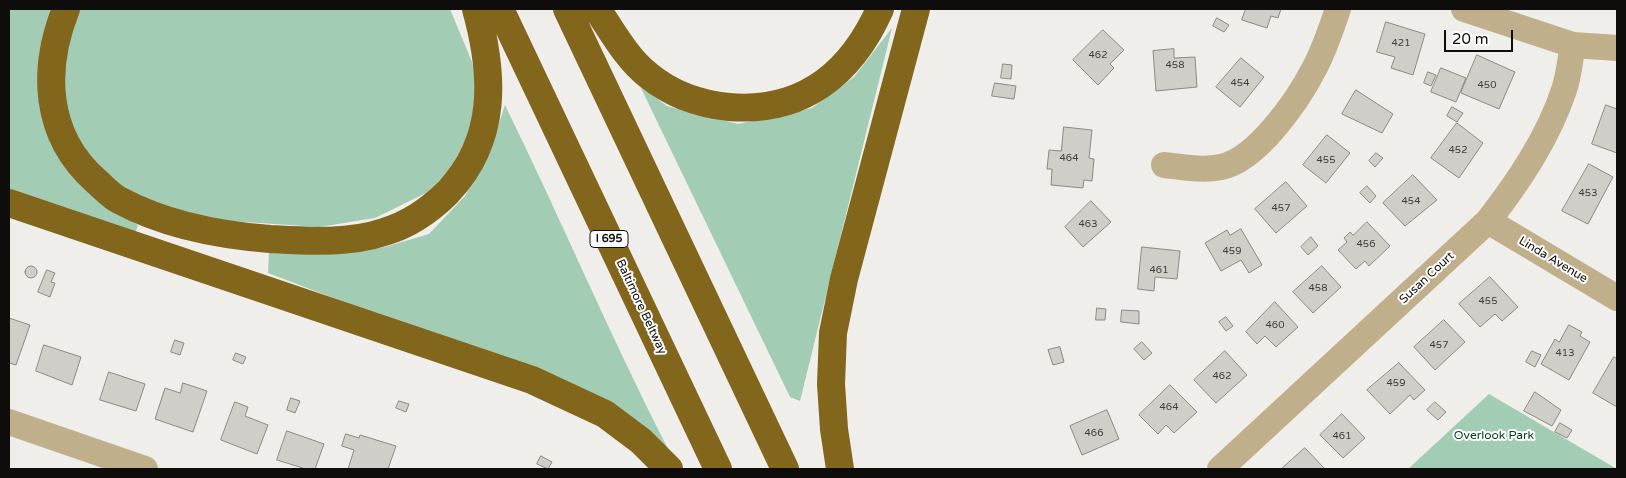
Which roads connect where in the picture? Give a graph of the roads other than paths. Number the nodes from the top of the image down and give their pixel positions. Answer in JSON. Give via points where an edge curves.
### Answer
{"nodes":[{"id":1,"x":66,"y":9,"type":"edge"},
{"id":2,"x":476,"y":9,"type":"edge"},
{"id":3,"x":500,"y":9,"type":"edge"},
{"id":4,"x":567,"y":9,"type":"edge"},
{"id":5,"x":597,"y":9,"type":"edge"},
{"id":6,"x":880,"y":9,"type":"edge"},
{"id":7,"x":916,"y":9,"type":"edge"},
{"id":8,"x":1338,"y":9,"type":"edge"},
{"id":9,"x":1464,"y":9,"type":"edge"},
{"id":10,"x":1573,"y":45,"type":"junction"},
{"id":11,"x":1617,"y":48,"type":"edge"},
{"id":12,"x":1164,"y":165,"type":"dead end"},
{"id":13,"x":9,"y":203,"type":"edge"},
{"id":14,"x":1488,"y":221,"type":"junction"},
{"id":15,"x":1617,"y":298,"type":"edge"},
{"id":16,"x":9,"y":422,"type":"edge"},
{"id":17,"x":145,"y":469,"type":"edge"},
{"id":18,"x":669,"y":469,"type":"edge"},
{"id":19,"x":718,"y":469,"type":"edge"},
{"id":20,"x":785,"y":469,"type":"edge"},
{"id":21,"x":840,"y":469,"type":"edge"},
{"id":22,"x":1220,"y":469,"type":"edge"}],
"edges":[{"from":1,"to":2,"type":"highway","via":[[57,30],[50,62],[51,97],[61,133],[83,169],[117,200],[158,217],[209,231],[300,240],[348,239],[384,232],[410,221],[436,204],[457,182],[476,154],[485,124],[489,89],[486,44]]},
{"from":3,"to":19,"type":"highway","name":"Baltimore Beltway","number":"I 695"},
{"from":4,"to":20,"type":"highway"},
{"from":5,"to":6,"type":"highway","via":[[647,75],[676,94],[715,105],[749,108],[782,104],[815,90],[844,66],[868,35]]},
{"from":7,"to":21,"type":"highway","via":[[844,279],[833,333],[831,384]]},
{"from":8,"to":12,"type":"street","via":[[1315,69],[1292,105],[1246,156],[1222,167]]},
{"from":9,"to":10,"type":"street"},
{"from":10,"to":11,"type":"street"},
{"from":10,"to":14,"type":"street","name":"Susan Court","via":[[1565,88],[1549,128],[1521,178]]},
{"from":13,"to":18,"type":"highway","via":[[532,380],[605,414],[641,441]]},
{"from":14,"to":15,"type":"street","name":"Linda Avenue"},
{"from":14,"to":22,"type":"street","name":"Susan Court"},
{"from":16,"to":17,"type":"street"}]}
